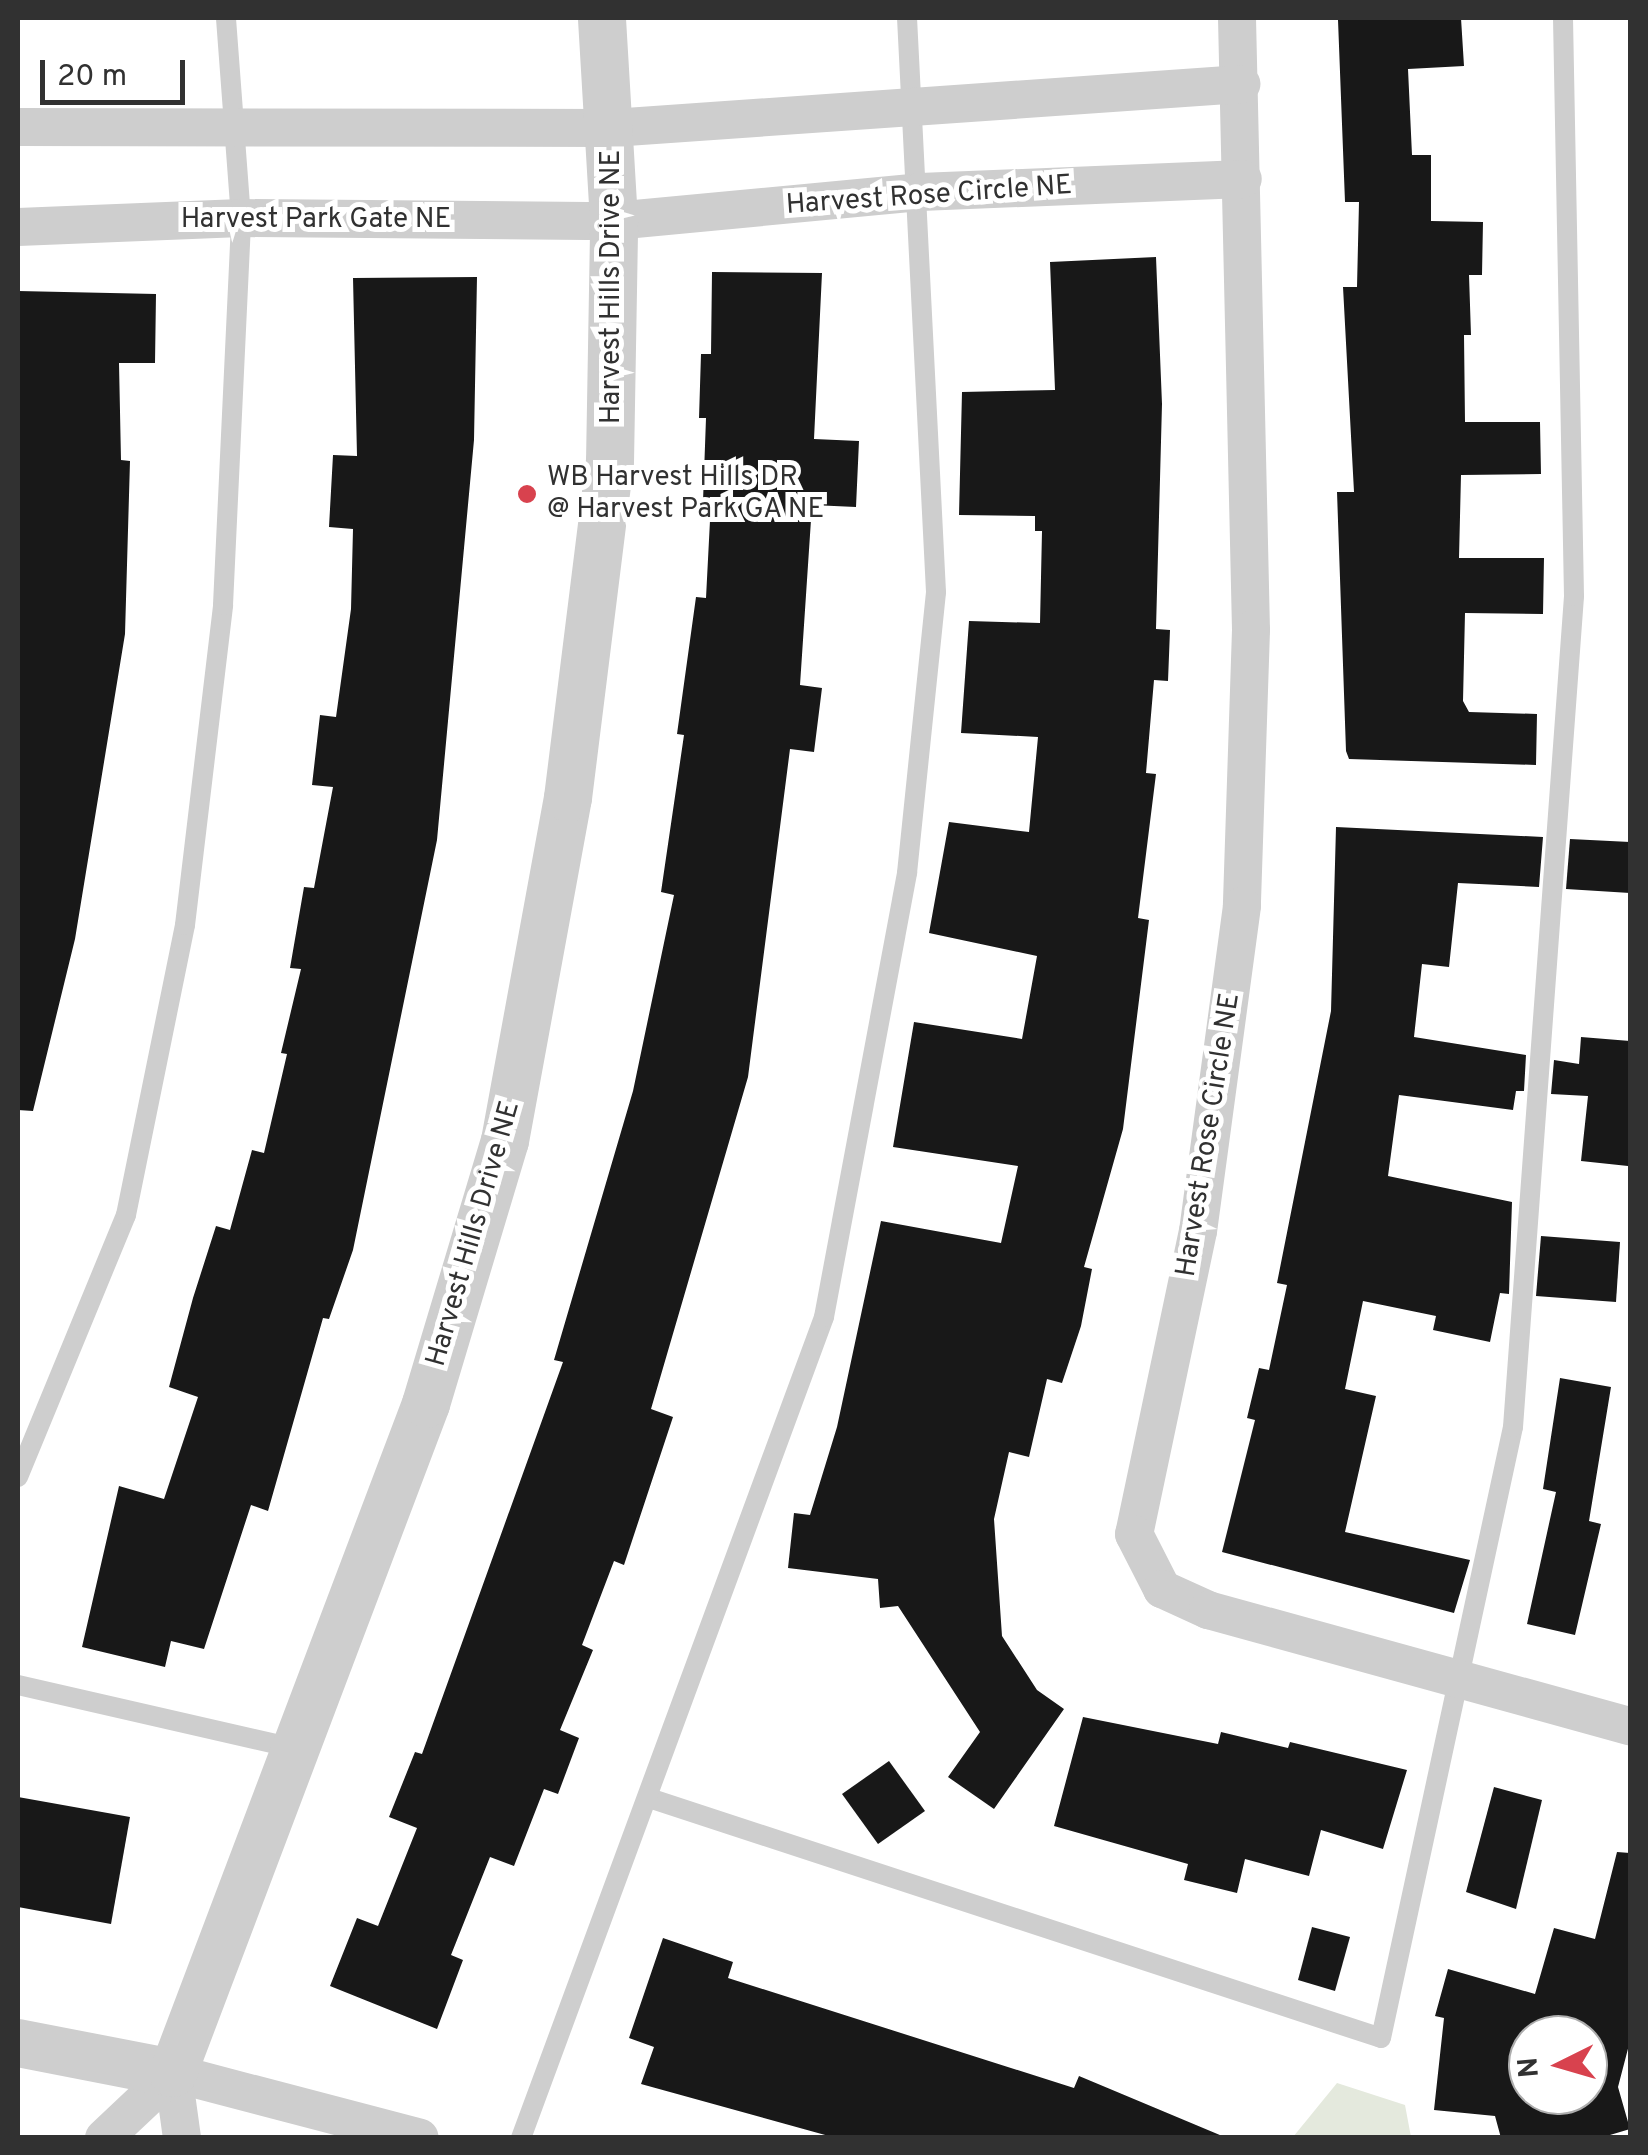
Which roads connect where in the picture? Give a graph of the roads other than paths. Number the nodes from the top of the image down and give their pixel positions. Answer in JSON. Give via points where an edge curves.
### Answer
{"nodes":[{"id":1,"x":226,"y":18,"type":"edge"},
{"id":2,"x":602,"y":18,"type":"edge"},
{"id":3,"x":907,"y":18,"type":"edge"},
{"id":4,"x":1237,"y":18,"type":"edge"},
{"id":5,"x":1564,"y":18,"type":"edge"},
{"id":6,"x":1241,"y":84,"type":"junction"},
{"id":7,"x":916,"y":107,"type":"junction"},
{"id":8,"x":231,"y":124,"type":"junction"},
{"id":9,"x":18,"y":127,"type":"edge"},
{"id":10,"x":612,"y":128,"type":"junction"},
{"id":11,"x":1243,"y":179,"type":"junction"},
{"id":12,"x":920,"y":192,"type":"junction"},
{"id":13,"x":240,"y":218,"type":"junction"},
{"id":14,"x":614,"y":220,"type":"junction"},
{"id":15,"x":18,"y":227,"type":"edge"},
{"id":16,"x":18,"y":1477,"type":"edge"},
{"id":17,"x":1464,"y":1675,"type":"junction"},
{"id":18,"x":18,"y":1685,"type":"edge"},
{"id":19,"x":1630,"y":1726,"type":"edge"},
{"id":20,"x":299,"y":1750,"type":"junction"},
{"id":21,"x":649,"y":1798,"type":"junction"},
{"id":22,"x":18,"y":2042,"type":"edge"},
{"id":23,"x":173,"y":2073,"type":"junction"},
{"id":24,"x":104,"y":2138,"type":"edge"},
{"id":25,"x":182,"y":2138,"type":"edge"},
{"id":26,"x":420,"y":2138,"type":"edge"},
{"id":27,"x":521,"y":2138,"type":"edge"}],
"edges":[{"from":1,"to":8,"type":"lane"},
{"from":2,"to":10,"type":"street","name":"Harvest Hills Drive NE"},
{"from":3,"to":7,"type":"lane"},
{"from":4,"to":6,"type":"street","name":"Harvest Rose Circle NE"},
{"from":5,"to":17,"type":"lane","via":[[1574,596],[1513,1428]]},
{"from":6,"to":7,"type":"street"},
{"from":6,"to":11,"type":"street","name":"Harvest Rose Circle NE"},
{"from":7,"to":10,"type":"street"},
{"from":7,"to":12,"type":"lane"},
{"from":8,"to":9,"type":"street"},
{"from":8,"to":10,"type":"street"},
{"from":8,"to":13,"type":"lane"},
{"from":10,"to":14,"type":"street","name":"Harvest Hills Drive NE"},
{"from":11,"to":12,"type":"street","name":"Harvest Rose Circle NE"},
{"from":11,"to":17,"type":"street","name":"Harvest Rose Circle NE","via":[[1251,630],[1242,906],[1198,1231],[1134,1534],[1162,1589],[1208,1610]]},
{"from":12,"to":14,"type":"street","name":"Harvest Rose Circle NE"},
{"from":12,"to":21,"type":"lane","via":[[936,592],[907,874],[824,1317]]},
{"from":13,"to":14,"type":"street","name":"Harvest Park Gate NE"},
{"from":13,"to":15,"type":"street","name":"Harvest Park Gate NE"},
{"from":13,"to":16,"type":"lane","via":[[223,606],[186,925],[126,1215]]},
{"from":14,"to":20,"type":"street","name":"Harvest Hills Drive NE","via":[[610,462],[568,798],[505,1140],[426,1404]]},
{"from":17,"to":19,"type":"street","name":"Harvest Rose Circle NE"},
{"from":17,"to":21,"type":"lane","via":[[1381,2038]]},
{"from":18,"to":20,"type":"lane"},
{"from":20,"to":23,"type":"street","name":"Harvest Hills Drive NE"},
{"from":21,"to":27,"type":"lane"},
{"from":22,"to":23,"type":"street"},
{"from":23,"to":24,"type":"street"},
{"from":23,"to":25,"type":"street"},
{"from":23,"to":26,"type":"street"}]}
